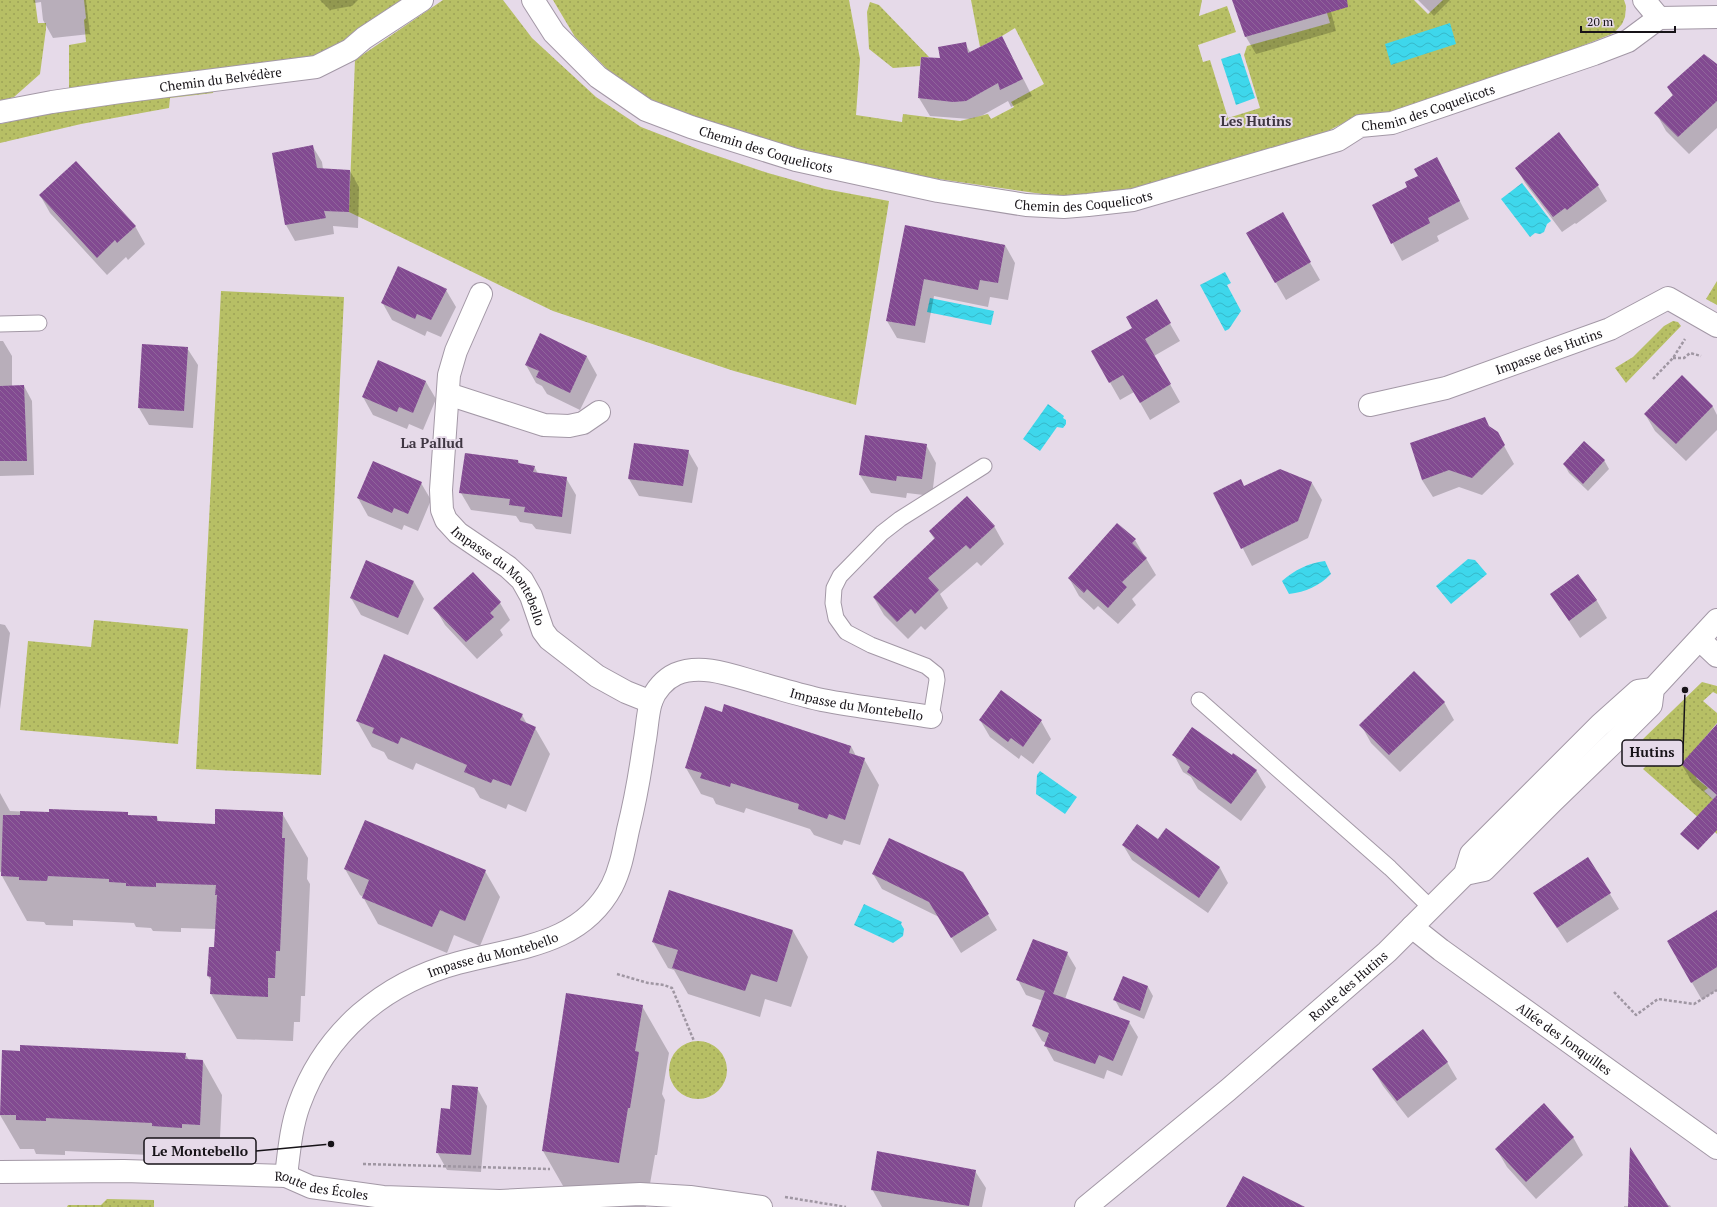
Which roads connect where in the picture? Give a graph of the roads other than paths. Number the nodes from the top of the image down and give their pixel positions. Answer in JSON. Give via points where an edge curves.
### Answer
{"nodes":[{"id":1,"x":422,"y":0,"type":"edge"},
{"id":2,"x":533,"y":0,"type":"edge"},
{"id":3,"x":1644,"y":0,"type":"edge"},
{"id":4,"x":1717,"y":16,"type":"edge"},
{"id":5,"x":1659,"y":18,"type":"junction"},
{"id":6,"x":0,"y":112,"type":"edge"},
{"id":7,"x":481,"y":294,"type":"dead end"},
{"id":8,"x":1709,"y":321,"type":"edge"},
{"id":9,"x":39,"y":323,"type":"dead end"},
{"id":10,"x":0,"y":324,"type":"edge"},
{"id":11,"x":448,"y":394,"type":"junction"},
{"id":12,"x":1370,"y":405,"type":"dead end"},
{"id":13,"x":599,"y":412,"type":"dead end"},
{"id":14,"x":984,"y":466,"type":"dead end"},
{"id":15,"x":1717,"y":620,"type":"edge"},
{"id":16,"x":1700,"y":640,"type":"junction"},
{"id":17,"x":1717,"y":656,"type":"edge"},
{"id":18,"x":1653,"y":689,"type":"junction"},
{"id":19,"x":1199,"y":700,"type":"dead end"},
{"id":20,"x":651,"y":702,"type":"junction"},
{"id":21,"x":931,"y":717,"type":"joint"},
{"id":22,"x":1585,"y":740,"type":"junction"},
{"id":23,"x":1595,"y":761,"type":"junction"},
{"id":24,"x":1465,"y":874,"type":"junction"},
{"id":25,"x":1432,"y":909,"type":"junction"},
{"id":26,"x":1412,"y":927,"type":"junction"},
{"id":27,"x":1717,"y":1148,"type":"edge"},
{"id":28,"x":0,"y":1172,"type":"edge"},
{"id":29,"x":286,"y":1176,"type":"junction"},
{"id":30,"x":761,"y":1207,"type":"edge"},
{"id":31,"x":1086,"y":1207,"type":"edge"}],
"edges":[{"from":1,"to":6,"type":"street","name":"Chemin du Belvédère","via":[[350,50],[316,67],[120,92]]},
{"from":2,"to":5,"type":"street","name":"Chemin des Coquelicots","via":[[554,33],[598,77],[646,110],[754,148],[839,170],[1026,205],[1064,206],[1088,206],[1133,200],[1338,140],[1360,126],[1392,123],[1628,41]]},
{"from":3,"to":5,"type":"street"},
{"from":4,"to":5,"type":"street"},
{"from":7,"to":11,"type":"street","name":"Impasse du Montebello","via":[[452,362]]},
{"from":8,"to":12,"type":"street","name":"Impasse des Hutins","via":[[1668,298],[1610,329],[1446,388]]},
{"from":9,"to":10,"type":"lane"},
{"from":11,"to":13,"type":"street","via":[[548,426],[576,425]]},
{"from":11,"to":20,"type":"street","name":"Impasse du Montebello","via":[[441,490],[442,510],[446,520],[458,533],[508,567],[522,580],[531,596],[543,631],[549,639],[597,676]]},
{"from":14,"to":21,"type":"lane","name":"Impasse du Montebello","via":[[882,533],[840,576],[832,595],[836,618],[846,632],[866,643],[926,666],[936,674]]},
{"from":15,"to":16,"type":"street"},
{"from":16,"to":17,"type":"street"},
{"from":16,"to":18,"type":"street"},
{"from":18,"to":22,"type":"street","name":"Route des Hutins","via":[[1638,691]]},
{"from":18,"to":23,"type":"street","via":[[1651,705]]},
{"from":19,"to":25,"type":"lane","via":[[1390,868]]},
{"from":20,"to":21,"type":"street","name":"Impasse du Montebello","via":[[658,689],[673,675],[683,671],[702,670],[723,673],[819,699]]},
{"from":20,"to":29,"type":"street","name":"Impasse du Montebello","via":[[638,789],[622,861],[603,900],[582,921],[554,939],[430,971],[398,986],[371,1005],[339,1036],[309,1082],[294,1122]]},
{"from":22,"to":23,"type":"street"},
{"from":22,"to":24,"type":"street","name":"Route des Hutins","via":[[1471,854]]},
{"from":23,"to":24,"type":"street","via":[[1484,870]]},
{"from":24,"to":25,"type":"street","name":"Route des Hutins"},
{"from":25,"to":26,"type":"street","name":"Route des Hutins"},
{"from":26,"to":27,"type":"street","name":"Allée des Jonquilles"},
{"from":26,"to":31,"type":"street","name":"Route des Hutins","via":[[1387,952],[1228,1090]]},
{"from":28,"to":29,"type":"street","name":"Route des Écoles","via":[[124,1171]]},
{"from":29,"to":30,"type":"street","name":"Route des Écoles","via":[[311,1188],[383,1197],[500,1201],[640,1194],[690,1197]]}]}
